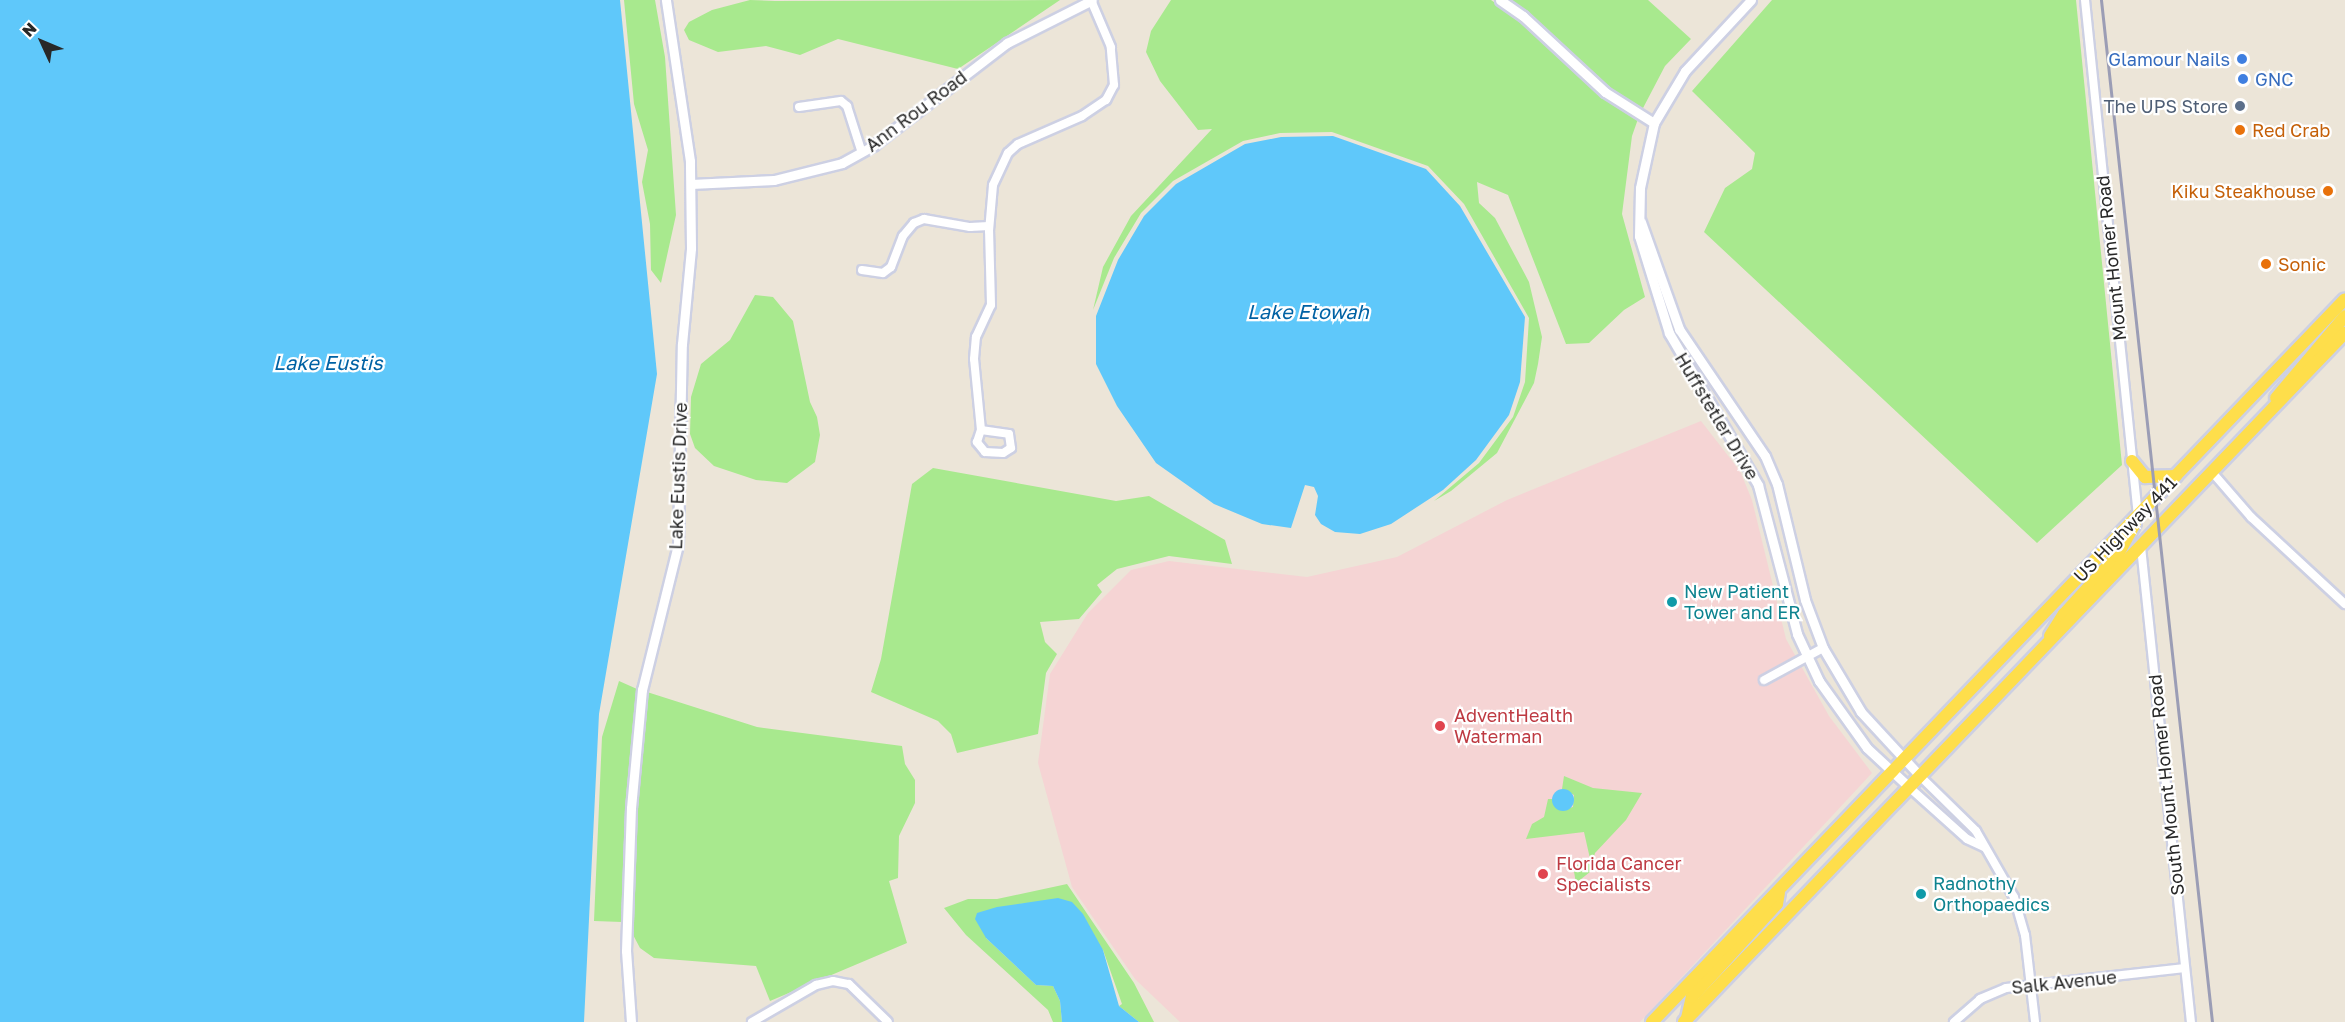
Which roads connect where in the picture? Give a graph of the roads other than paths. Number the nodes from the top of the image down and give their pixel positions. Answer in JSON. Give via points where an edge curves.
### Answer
{"nodes":[{"id":1,"x":666,"y":0,"type":"edge"},
{"id":2,"x":1091,"y":0,"type":"edge"},
{"id":3,"x":1500,"y":0,"type":"edge"},
{"id":4,"x":1751,"y":0,"type":"edge"},
{"id":5,"x":2085,"y":0,"type":"edge"},
{"id":6,"x":799,"y":107,"type":"dead end"},
{"id":7,"x":1654,"y":123,"type":"junction"},
{"id":8,"x":862,"y":153,"type":"junction"},
{"id":9,"x":691,"y":184,"type":"junction"},
{"id":10,"x":1641,"y":222,"type":"junction"},
{"id":11,"x":989,"y":226,"type":"junction"},
{"id":12,"x":862,"y":270,"type":"dead end"},
{"id":13,"x":2345,"y":299,"type":"edge"},
{"id":14,"x":2345,"y":316,"type":"edge"},
{"id":15,"x":2345,"y":333,"type":"edge"},
{"id":16,"x":2269,"y":412,"type":"junction"},
{"id":17,"x":981,"y":429,"type":"junction"},
{"id":18,"x":2132,"y":461,"type":"junction"},
{"id":19,"x":2212,"y":472,"type":"junction"},
{"id":20,"x":2176,"y":476,"type":"junction"},
{"id":21,"x":2138,"y":516,"type":"junction"},
{"id":22,"x":2141,"y":547,"type":"junction"},
{"id":23,"x":2345,"y":604,"type":"edge"},
{"id":24,"x":2046,"y":646,"type":"junction"},
{"id":25,"x":1823,"y":648,"type":"junction"},
{"id":26,"x":1807,"y":656,"type":"junction"},
{"id":27,"x":1764,"y":680,"type":"dead end"},
{"id":28,"x":1905,"y":759,"type":"junction"},
{"id":29,"x":1891,"y":773,"type":"junction"},
{"id":30,"x":1921,"y":777,"type":"junction"},
{"id":31,"x":1910,"y":788,"type":"junction"},
{"id":32,"x":1984,"y":847,"type":"junction"},
{"id":33,"x":1780,"y":889,"type":"junction"},
{"id":34,"x":2185,"y":968,"type":"junction"},
{"id":35,"x":2031,"y":986,"type":"junction"},
{"id":36,"x":1685,"y":1020,"type":"edge"},
{"id":37,"x":631,"y":1022,"type":"edge"},
{"id":38,"x":752,"y":1022,"type":"edge"},
{"id":39,"x":888,"y":1022,"type":"edge"},
{"id":40,"x":1652,"y":1022,"type":"edge"},
{"id":41,"x":1954,"y":1022,"type":"edge"},
{"id":42,"x":2035,"y":1022,"type":"edge"},
{"id":43,"x":2191,"y":1022,"type":"edge"}],
"edges":[{"from":1,"to":9,"type":"street","name":"Lake Eustis Drive","via":[[684,108]]},
{"from":2,"to":8,"type":"street","name":"Ann Rou Road","via":[[999,49]]},
{"from":2,"to":11,"type":"street","via":[[1111,47],[1116,72],[1114,86],[1106,100],[1082,116],[1036,134],[1008,153],[993,185]]},
{"from":3,"to":7,"type":"street","via":[[1523,16],[1605,92]]},
{"from":4,"to":7,"type":"street","name":"Huffstetler Drive","via":[[1684,71]]},
{"from":5,"to":18,"type":"street","name":"Mount Homer Road"},
{"from":6,"to":8,"type":"street","via":[[841,101],[847,106]]},
{"from":7,"to":10,"type":"street","name":"Huffstetler Drive","via":[[1640,188]]},
{"from":8,"to":9,"type":"street","name":"Ann Rou Road","via":[[799,176]]},
{"from":9,"to":37,"type":"street","name":"Lake Eustis Drive","via":[[691,248],[680,404],[678,544],[642,690],[631,808],[626,951]]},
{"from":10,"to":25,"type":"street","name":"Huffstetler Drive","via":[[1679,329],[1765,456],[1786,512],[1805,600]]},
{"from":10,"to":26,"type":"street","name":"Huffstetler Drive","via":[[1639,236],[1647,272],[1669,333],[1735,439],[1758,485],[1785,594]]},
{"from":11,"to":12,"type":"street","via":[[970,227],[924,219],[914,223],[903,236],[891,267],[883,273]]},
{"from":11,"to":17,"type":"street","via":[[991,305],[976,337],[974,358]]},
{"from":13,"to":20,"type":"main road","name":"US Highway 441"},
{"from":14,"to":16,"type":"main road","via":[[2292,374]]},
{"from":15,"to":16,"type":"main road"},
{"from":16,"to":19,"type":"main road"},
{"from":17,"to":17,"type":"street","via":[[977,442],[985,452],[1003,453],[1011,448],[1009,434]]},
{"from":18,"to":20,"type":"main road","via":[[2138,471],[2152,480]]},
{"from":18,"to":21,"type":"street","name":"Mount Homer Road"},
{"from":19,"to":22,"type":"main road"},
{"from":19,"to":23,"type":"street","via":[[2251,517]]},
{"from":20,"to":21,"type":"main road","name":"US Highway 441"},
{"from":21,"to":24,"type":"main road","via":[[2117,556],[2064,614]]},
{"from":21,"to":28,"type":"main road","name":"US Highway 441"},
{"from":22,"to":24,"type":"main road"},
{"from":22,"to":34,"type":"street","name":"South Mount Homer Road"},
{"from":24,"to":30,"type":"main road"},
{"from":25,"to":26,"type":"street"},
{"from":25,"to":28,"type":"street","name":"Huffstetler Drive","via":[[1861,712]]},
{"from":26,"to":27,"type":"street"},
{"from":26,"to":29,"type":"street","name":"Huffstetler Drive","via":[[1848,724]]},
{"from":28,"to":29,"type":"main road","name":"US Highway 441"},
{"from":28,"to":30,"type":"street","name":"Huffstetler Drive"},
{"from":29,"to":31,"type":"street","name":"Huffstetler Drive"},
{"from":29,"to":33,"type":"main road","name":"US Highway 441"},
{"from":30,"to":31,"type":"main road"},
{"from":30,"to":32,"type":"street","via":[[1976,831]]},
{"from":31,"to":32,"type":"street","via":[[1967,839]]},
{"from":31,"to":36,"type":"main road"},
{"from":32,"to":35,"type":"street","via":[[2003,874],[2022,919]]},
{"from":33,"to":36,"type":"main road","via":[[1777,904],[1692,997]]},
{"from":33,"to":40,"type":"main road","name":"US Highway 441"},
{"from":34,"to":35,"type":"street","name":"Salk Avenue"},
{"from":34,"to":43,"type":"street","name":"South Mount Homer Road"},
{"from":35,"to":41,"type":"street","name":"Salk Avenue","via":[[1992,993]]},
{"from":35,"to":42,"type":"street"},
{"from":38,"to":39,"type":"street","via":[[824,981],[845,983]]}]}
